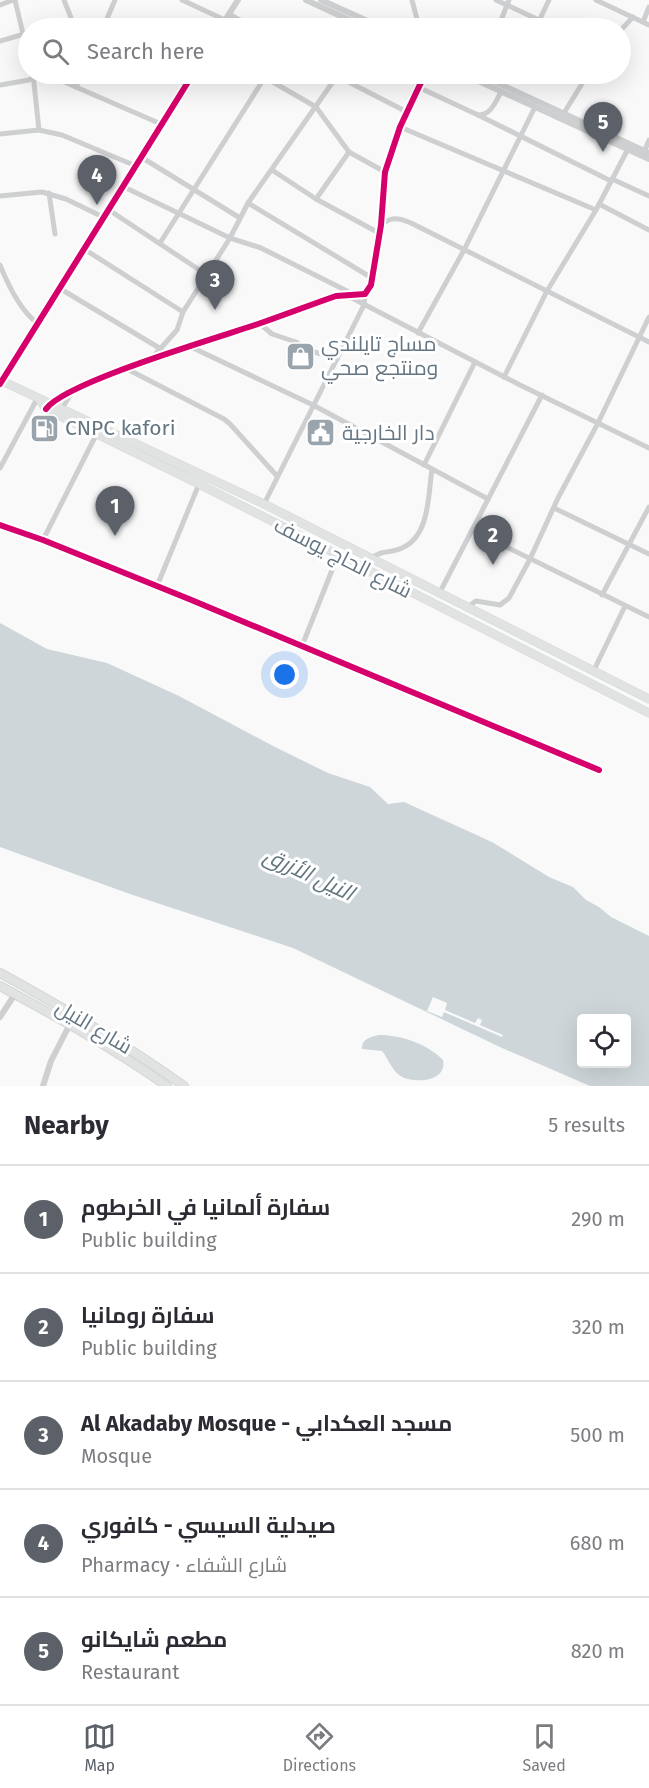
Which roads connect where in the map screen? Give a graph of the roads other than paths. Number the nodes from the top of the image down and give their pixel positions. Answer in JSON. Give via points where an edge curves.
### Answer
{"nodes":[{"id":1,"x":14,"y":0,"type":"edge"},
{"id":2,"x":64,"y":0,"type":"edge"},
{"id":3,"x":115,"y":0,"type":"edge"},
{"id":4,"x":182,"y":0,"type":"edge"},
{"id":5,"x":238,"y":0,"type":"edge"},
{"id":6,"x":306,"y":0,"type":"edge"},
{"id":7,"x":321,"y":0,"type":"edge"},
{"id":8,"x":412,"y":0,"type":"edge"},
{"id":9,"x":496,"y":0,"type":"edge"},
{"id":10,"x":549,"y":0,"type":"edge"},
{"id":11,"x":596,"y":0,"type":"edge"},
{"id":12,"x":507,"y":2,"type":"edge"},
{"id":13,"x":0,"y":4,"type":"edge"},
{"id":14,"x":649,"y":7,"type":"edge"},
{"id":15,"x":227,"y":17,"type":"joint"},
{"id":16,"x":360,"y":17,"type":"edge"},
{"id":17,"x":633,"y":17,"type":"junction"},
{"id":18,"x":19,"y":18,"type":"edge"},
{"id":19,"x":71,"y":18,"type":"edge"},
{"id":20,"x":107,"y":18,"type":"edge"},
{"id":21,"x":342,"y":18,"type":"edge"},
{"id":22,"x":417,"y":18,"type":"edge"},
{"id":23,"x":501,"y":18,"type":"edge"},
{"id":24,"x":534,"y":18,"type":"edge"},
{"id":25,"x":540,"y":18,"type":"edge"},
{"id":26,"x":631,"y":19,"type":"edge"},
{"id":27,"x":646,"y":23,"type":"edge"},
{"id":28,"x":18,"y":36,"type":"edge"},
{"id":29,"x":0,"y":41,"type":"edge"},
{"id":30,"x":18,"y":82,"type":"edge"},
{"id":31,"x":36,"y":84,"type":"edge"},
{"id":32,"x":69,"y":84,"type":"edge"},
{"id":33,"x":77,"y":84,"type":"edge"},
{"id":34,"x":187,"y":84,"type":"edge"},
{"id":35,"x":257,"y":84,"type":"edge"},
{"id":36,"x":277,"y":84,"type":"edge"},
{"id":37,"x":330,"y":84,"type":"edge"},
{"id":38,"x":353,"y":84,"type":"edge"},
{"id":39,"x":420,"y":84,"type":"edge"},
{"id":40,"x":484,"y":84,"type":"edge"},
{"id":41,"x":500,"y":84,"type":"edge"},
{"id":42,"x":582,"y":84,"type":"edge"},
{"id":43,"x":0,"y":85,"type":"edge"},
{"id":44,"x":76,"y":87,"type":"junction"},
{"id":45,"x":418,"y":87,"type":"junction"},
{"id":46,"x":501,"y":92,"type":"junction"},
{"id":47,"x":535,"y":106,"type":"junction"},
{"id":48,"x":316,"y":107,"type":"junction"},
{"id":49,"x":407,"y":112,"type":"junction"},
{"id":50,"x":564,"y":113,"type":"junction"},
{"id":51,"x":478,"y":116,"type":"junction"},
{"id":52,"x":161,"y":124,"type":"junction"},
{"id":53,"x":400,"y":127,"type":"junction"},
{"id":54,"x":39,"y":130,"type":"junction"},
{"id":55,"x":0,"y":134,"type":"edge"},
{"id":56,"x":520,"y":137,"type":"junction"},
{"id":57,"x":649,"y":140,"type":"edge"},
{"id":58,"x":628,"y":149,"type":"junction"},
{"id":59,"x":349,"y":152,"type":"junction"},
{"id":60,"x":647,"y":152,"type":"edge"},
{"id":61,"x":141,"y":157,"type":"junction"},
{"id":62,"x":649,"y":159,"type":"edge"},
{"id":63,"x":136,"y":166,"type":"junction"},
{"id":64,"x":272,"y":170,"type":"junction"},
{"id":65,"x":502,"y":170,"type":"junction"},
{"id":66,"x":385,"y":172,"type":"junction"},
{"id":67,"x":612,"y":180,"type":"junction"},
{"id":68,"x":124,"y":187,"type":"junction"},
{"id":69,"x":193,"y":190,"type":"junction"},
{"id":70,"x":48,"y":193,"type":"junction"},
{"id":71,"x":0,"y":196,"type":"edge"},
{"id":72,"x":649,"y":196,"type":"edge"},
{"id":73,"x":316,"y":199,"type":"junction"},
{"id":74,"x":248,"y":204,"type":"junction"},
{"id":75,"x":597,"y":207,"type":"junction"},
{"id":76,"x":110,"y":210,"type":"junction"},
{"id":77,"x":178,"y":215,"type":"junction"},
{"id":78,"x":105,"y":218,"type":"junction"},
{"id":79,"x":240,"y":218,"type":"junction"},
{"id":80,"x":381,"y":225,"type":"junction"},
{"id":81,"x":649,"y":230,"type":"edge"},
{"id":82,"x":379,"y":233,"type":"junction"},
{"id":83,"x":55,"y":234,"type":"dead end"},
{"id":84,"x":230,"y":238,"type":"junction"},
{"id":85,"x":160,"y":243,"type":"junction"},
{"id":86,"x":84,"y":249,"type":"junction"},
{"id":87,"x":464,"y":250,"type":"junction"},
{"id":88,"x":0,"y":265,"type":"edge"},
{"id":89,"x":207,"y":275,"type":"junction"},
{"id":90,"x":372,"y":278,"type":"junction"},
{"id":91,"x":59,"y":288,"type":"junction"},
{"id":92,"x":547,"y":291,"type":"junction"},
{"id":93,"x":344,"y":294,"type":"junction"},
{"id":94,"x":365,"y":294,"type":"junction"},
{"id":95,"x":356,"y":295,"type":"junction"},
{"id":96,"x":364,"y":305,"type":"junction"},
{"id":97,"x":183,"y":312,"type":"junction"},
{"id":98,"x":649,"y":317,"type":"edge"},
{"id":99,"x":38,"y":323,"type":"junction"},
{"id":100,"x":259,"y":323,"type":"junction"},
{"id":101,"x":418,"y":333,"type":"junction"},
{"id":102,"x":639,"y":337,"type":"junction"},
{"id":103,"x":649,"y":342,"type":"edge"},
{"id":104,"x":189,"y":346,"type":"junction"},
{"id":105,"x":161,"y":349,"type":"junction"},
{"id":106,"x":337,"y":359,"type":"junction"},
{"id":107,"x":149,"y":361,"type":"junction"},
{"id":108,"x":475,"y":362,"type":"junction"},
{"id":109,"x":127,"y":369,"type":"junction"},
{"id":110,"x":504,"y":377,"type":"junction"},
{"id":111,"x":1,"y":382,"type":"edge"},
{"id":112,"x":73,"y":390,"type":"junction"},
{"id":113,"x":542,"y":396,"type":"junction"},
{"id":114,"x":39,"y":400,"type":"junction"},
{"id":115,"x":313,"y":405,"type":"junction"},
{"id":116,"x":49,"y":406,"type":"junction"},
{"id":117,"x":60,"y":412,"type":"junction"},
{"id":118,"x":598,"y":423,"type":"junction"},
{"id":119,"x":97,"y":433,"type":"junction"},
{"id":120,"x":649,"y":448,"type":"edge"},
{"id":121,"x":424,"y":465,"type":"junction"},
{"id":122,"x":0,"y":468,"type":"edge"},
{"id":123,"x":432,"y":469,"type":"junction"},
{"id":124,"x":278,"y":476,"type":"junction"},
{"id":125,"x":199,"y":483,"type":"junction"},
{"id":126,"x":488,"y":499,"type":"junction"},
{"id":127,"x":264,"y":504,"type":"junction"},
{"id":128,"x":649,"y":507,"type":"edge"},
{"id":129,"x":554,"y":508,"type":"junction"},
{"id":130,"x":0,"y":525,"type":"edge"},
{"id":131,"x":472,"y":530,"type":"junction"},
{"id":132,"x":43,"y":540,"type":"junction"},
{"id":133,"x":629,"y":544,"type":"junction"},
{"id":134,"x":649,"y":554,"type":"edge"},
{"id":135,"x":338,"y":555,"type":"junction"},
{"id":136,"x":372,"y":558,"type":"junction"},
{"id":137,"x":530,"y":559,"type":"junction"},
{"id":138,"x":366,"y":570,"type":"junction"},
{"id":139,"x":157,"y":586,"type":"junction"},
{"id":140,"x":440,"y":592,"type":"junction"},
{"id":141,"x":603,"y":595,"type":"junction"},
{"id":142,"x":469,"y":606,"type":"junction"},
{"id":143,"x":625,"y":606,"type":"junction"},
{"id":144,"x":649,"y":618,"type":"edge"},
{"id":145,"x":302,"y":646,"type":"junction"},
{"id":146,"x":594,"y":670,"type":"junction"},
{"id":147,"x":649,"y":699,"type":"edge"},
{"id":148,"x":649,"y":713,"type":"edge"},
{"id":149,"x":599,"y":770,"type":"dead end"},
{"id":150,"x":0,"y":973,"type":"edge"},
{"id":151,"x":0,"y":986,"type":"edge"},
{"id":152,"x":15,"y":994,"type":"junction"},
{"id":153,"x":0,"y":1017,"type":"edge"},
{"id":154,"x":70,"y":1024,"type":"junction"},
{"id":155,"x":45,"y":1085,"type":"edge"},
{"id":156,"x":166,"y":1086,"type":"edge"},
{"id":157,"x":184,"y":1086,"type":"edge"}],
"edges":[{"from":1,"to":13,"type":"street"},
{"from":1,"to":18,"type":"street"},
{"from":2,"to":19,"type":"street"},
{"from":3,"to":20,"type":"street"},
{"from":4,"to":15,"type":"street"},
{"from":5,"to":15,"type":"street"},
{"from":6,"to":21,"type":"street"},
{"from":7,"to":16,"type":"street"},
{"from":8,"to":22,"type":"street"},
{"from":9,"to":12,"type":"street"},
{"from":10,"to":25,"type":"street"},
{"from":11,"to":17,"type":"street"},
{"from":12,"to":23,"type":"street"},
{"from":12,"to":24,"type":"street"},
{"from":14,"to":27,"type":"street"},
{"from":17,"to":26,"type":"street"},
{"from":17,"to":27,"type":"street"},
{"from":28,"to":29,"type":"street"},
{"from":30,"to":43,"type":"street"},
{"from":31,"to":54,"type":"street"},
{"from":32,"to":44,"type":"street"},
{"from":33,"to":44,"type":"street"},
{"from":34,"to":52,"type":"street"},
{"from":35,"to":69,"type":"street"},
{"from":36,"to":48,"type":"street"},
{"from":37,"to":48,"type":"street"},
{"from":38,"to":49,"type":"street"},
{"from":39,"to":45,"type":"street"},
{"from":40,"to":46,"type":"street"},
{"from":41,"to":50,"type":"street"},
{"from":42,"to":50,"type":"street"},
{"from":44,"to":52,"type":"street"},
{"from":45,"to":49,"type":"street"},
{"from":45,"to":51,"type":"street"},
{"from":46,"to":47,"type":"street"},
{"from":46,"to":51,"type":"street","via":[[489,112]]},
{"from":47,"to":56,"type":"street"},
{"from":47,"to":58,"type":"street"},
{"from":48,"to":59,"type":"street"},
{"from":48,"to":64,"type":"street"},
{"from":49,"to":53,"type":"street"},
{"from":50,"to":60,"type":"street"},
{"from":51,"to":56,"type":"street"},
{"from":52,"to":61,"type":"street"},
{"from":53,"to":65,"type":"street"},
{"from":53,"to":66,"type":"street"},
{"from":54,"to":55,"type":"street"},
{"from":54,"to":63,"type":"street","via":[[62,135]]},
{"from":56,"to":65,"type":"street"},
{"from":56,"to":67,"type":"street"},
{"from":57,"to":60,"type":"street"},
{"from":58,"to":62,"type":"street"},
{"from":58,"to":67,"type":"street"},
{"from":59,"to":66,"type":"street"},
{"from":59,"to":73,"type":"street"},
{"from":61,"to":63,"type":"street"},
{"from":61,"to":69,"type":"street"},
{"from":63,"to":68,"type":"street"},
{"from":64,"to":73,"type":"street"},
{"from":64,"to":74,"type":"street"},
{"from":65,"to":75,"type":"street"},
{"from":65,"to":87,"type":"street"},
{"from":66,"to":80,"type":"street"},
{"from":67,"to":72,"type":"street"},
{"from":67,"to":75,"type":"street"},
{"from":68,"to":76,"type":"street"},
{"from":68,"to":77,"type":"street"},
{"from":69,"to":77,"type":"street"},
{"from":69,"to":79,"type":"street"},
{"from":70,"to":71,"type":"street"},
{"from":70,"to":78,"type":"street"},
{"from":70,"to":83,"type":"street"},
{"from":73,"to":82,"type":"street"},
{"from":74,"to":79,"type":"street"},
{"from":74,"to":90,"type":"street"},
{"from":75,"to":81,"type":"street"},
{"from":75,"to":92,"type":"street"},
{"from":76,"to":78,"type":"street"},
{"from":76,"to":85,"type":"street"},
{"from":77,"to":84,"type":"street"},
{"from":77,"to":85,"type":"street"},
{"from":78,"to":86,"type":"street"},
{"from":79,"to":84,"type":"street"},
{"from":80,"to":82,"type":"street"},
{"from":80,"to":87,"type":"street","via":[[387,219],[401,219]]},
{"from":82,"to":90,"type":"street"},
{"from":84,"to":89,"type":"street"},
{"from":84,"to":95,"type":"street","via":[[261,248]]},
{"from":85,"to":89,"type":"street"},
{"from":86,"to":91,"type":"street"},
{"from":86,"to":97,"type":"street"},
{"from":87,"to":92,"type":"street"},
{"from":87,"to":101,"type":"street"},
{"from":88,"to":99,"type":"street","via":[[29,317]]},
{"from":89,"to":97,"type":"street"},
{"from":90,"to":94,"type":"street"},
{"from":91,"to":99,"type":"street"},
{"from":91,"to":105,"type":"street"},
{"from":92,"to":102,"type":"street"},
{"from":92,"to":110,"type":"street"},
{"from":93,"to":95,"type":"street"},
{"from":93,"to":96,"type":"street"},
{"from":93,"to":100,"type":"street"},
{"from":94,"to":95,"type":"street"},
{"from":94,"to":96,"type":"street"},
{"from":96,"to":101,"type":"street"},
{"from":96,"to":106,"type":"street"},
{"from":97,"to":105,"type":"street","via":[[177,330]]},
{"from":98,"to":102,"type":"street"},
{"from":99,"to":111,"type":"street"},
{"from":100,"to":104,"type":"street"},
{"from":100,"to":106,"type":"street","via":[[272,334]]},
{"from":101,"to":108,"type":"street"},
{"from":102,"to":103,"type":"street"},
{"from":102,"to":118,"type":"street"},
{"from":104,"to":107,"type":"street"},
{"from":104,"to":115,"type":"street"},
{"from":105,"to":107,"type":"street"},
{"from":106,"to":115,"type":"street"},
{"from":107,"to":109,"type":"street"},
{"from":108,"to":110,"type":"street"},
{"from":108,"to":121,"type":"street"},
{"from":109,"to":112,"type":"street"},
{"from":109,"to":124,"type":"street","via":[[230,424]]},
{"from":110,"to":113,"type":"street"},
{"from":111,"to":114,"type":"main road","name":"شارع الحاج يوسف"},
{"from":112,"to":116,"type":"street"},
{"from":112,"to":117,"type":"street"},
{"from":113,"to":118,"type":"street"},
{"from":113,"to":126,"type":"street"},
{"from":114,"to":116,"type":"main road","name":"شارع الحاج يوسف"},
{"from":114,"to":122,"type":"street"},
{"from":115,"to":121,"type":"street"},
{"from":115,"to":124,"type":"street"},
{"from":116,"to":117,"type":"main road","name":"شارع الحاج يوسف"},
{"from":117,"to":119,"type":"main road","name":"شارع الحاج يوسف"},
{"from":117,"to":127,"type":"main road","name":"شارع الحاج يوسف"},
{"from":118,"to":120,"type":"street"},
{"from":118,"to":129,"type":"street"},
{"from":119,"to":125,"type":"main road","name":"شارع الحاج يوسف"},
{"from":119,"to":132,"type":"street"},
{"from":121,"to":123,"type":"street"},
{"from":123,"to":126,"type":"street"},
{"from":123,"to":136,"type":"street","via":[[426,513],[417,536],[399,550],[380,552]]},
{"from":124,"to":127,"type":"street"},
{"from":125,"to":135,"type":"main road","name":"شارع الحاج يوسف"},
{"from":125,"to":139,"type":"street"},
{"from":126,"to":131,"type":"street"},
{"from":127,"to":136,"type":"main road","name":"شارع الحاج يوسف"},
{"from":128,"to":133,"type":"street"},
{"from":129,"to":133,"type":"street"},
{"from":129,"to":137,"type":"street"},
{"from":130,"to":132,"type":"street"},
{"from":131,"to":137,"type":"street"},
{"from":131,"to":140,"type":"street"},
{"from":132,"to":139,"type":"street"},
{"from":133,"to":134,"type":"street"},
{"from":133,"to":141,"type":"street"},
{"from":135,"to":138,"type":"main road","name":"شارع الحاج يوسف"},
{"from":135,"to":145,"type":"street"},
{"from":136,"to":138,"type":"main road"},
{"from":136,"to":140,"type":"main road","name":"شارع الحاج يوسف"},
{"from":137,"to":141,"type":"street"},
{"from":137,"to":142,"type":"street","via":[[504,603],[476,601]]},
{"from":138,"to":148,"type":"main road","name":"شارع الحاج يوسف"},
{"from":139,"to":145,"type":"street"},
{"from":140,"to":142,"type":"main road","name":"شارع الحاج يوسف"},
{"from":141,"to":143,"type":"street"},
{"from":142,"to":146,"type":"main road","name":"شارع الحاج يوسف"},
{"from":143,"to":144,"type":"street"},
{"from":143,"to":146,"type":"street"},
{"from":145,"to":149,"type":"street"},
{"from":146,"to":147,"type":"main road","name":"شارع الحاج يوسف"},
{"from":150,"to":157,"type":"main road","name":"شارع النيل","via":[[92,1024]]},
{"from":151,"to":152,"type":"main road","name":"شارع النيل"},
{"from":152,"to":153,"type":"street"},
{"from":152,"to":154,"type":"main road","name":"شارع النيل"},
{"from":154,"to":155,"type":"street","via":[[51,1060]]},
{"from":154,"to":156,"type":"main road","name":"شارع النيل"}]}
